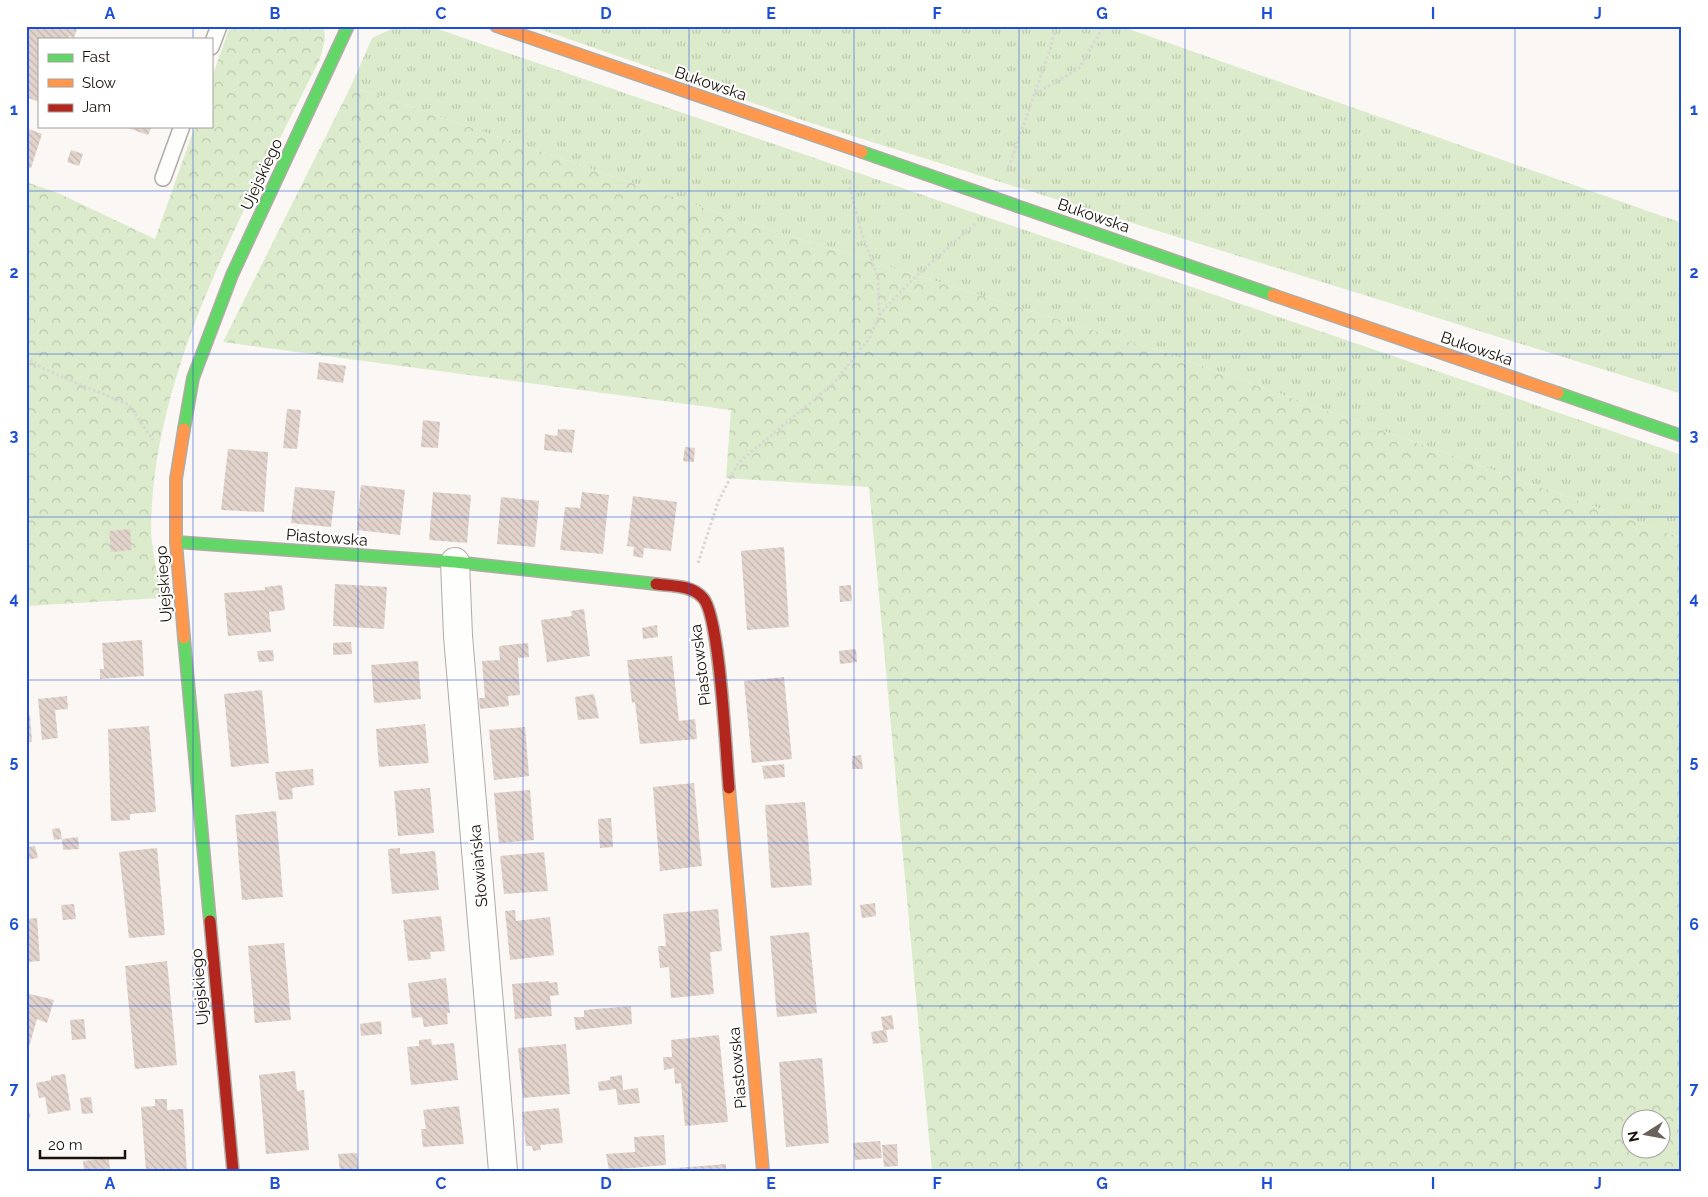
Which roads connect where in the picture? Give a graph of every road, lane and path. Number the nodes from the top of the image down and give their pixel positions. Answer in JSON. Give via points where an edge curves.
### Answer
{"nodes":[{"id":1,"x":219,"y":26,"type":"edge"},
{"id":2,"x":348,"y":26,"type":"edge"},
{"id":3,"x":496,"y":26,"type":"edge"},
{"id":4,"x":1104,"y":26,"type":"edge"},
{"id":5,"x":212,"y":44,"type":"edge"},
{"id":6,"x":1035,"y":95,"type":"dead end"},
{"id":7,"x":181,"y":128,"type":"edge"},
{"id":8,"x":858,"y":151,"type":"junction"},
{"id":9,"x":163,"y":178,"type":"dead end"},
{"id":10,"x":26,"y":357,"type":"edge"},
{"id":11,"x":1682,"y":436,"type":"edge"},
{"id":12,"x":176,"y":479,"type":"junction"},
{"id":13,"x":176,"y":542,"type":"junction"},
{"id":14,"x":456,"y":562,"type":"junction"},
{"id":15,"x":688,"y":562,"type":"dead end"},
{"id":16,"x":698,"y":565,"type":"junction"},
{"id":17,"x":704,"y":567,"type":"dead end"},
{"id":18,"x":233,"y":1171,"type":"edge"},
{"id":19,"x":503,"y":1171,"type":"edge"},
{"id":20,"x":763,"y":1171,"type":"edge"}],
"edges":[{"from":1,"to":5,"type":"lane"},
{"from":2,"to":12,"type":"street","name":"Ujejskiego","via":[[232,275],[196,370]]},
{"from":3,"to":8,"type":"street","name":"Bukowska"},
{"from":4,"to":6,"type":"path","via":[[1079,68]]},
{"from":7,"to":9,"type":"lane"},
{"from":8,"to":11,"type":"street","name":"Bukowska"},
{"from":8,"to":16,"type":"path","via":[[850,189],[878,278],[879,315],[870,337],[834,383],[738,463],[718,502]]},
{"from":10,"to":12,"type":"path","via":[[42,368],[129,405]]},
{"from":12,"to":13,"type":"street","name":"Ujejskiego"},
{"from":13,"to":14,"type":"street","name":"Piastowska"},
{"from":13,"to":18,"type":"street","name":"Ujejskiego"},
{"from":14,"to":19,"type":"street","name":"Słowiańska","via":[[459,646]]},
{"from":14,"to":20,"type":"street","name":"Piastowska","via":[[690,588],[704,598],[714,624]]},
{"from":15,"to":16,"type":"path"},
{"from":16,"to":17,"type":"path"}]}
